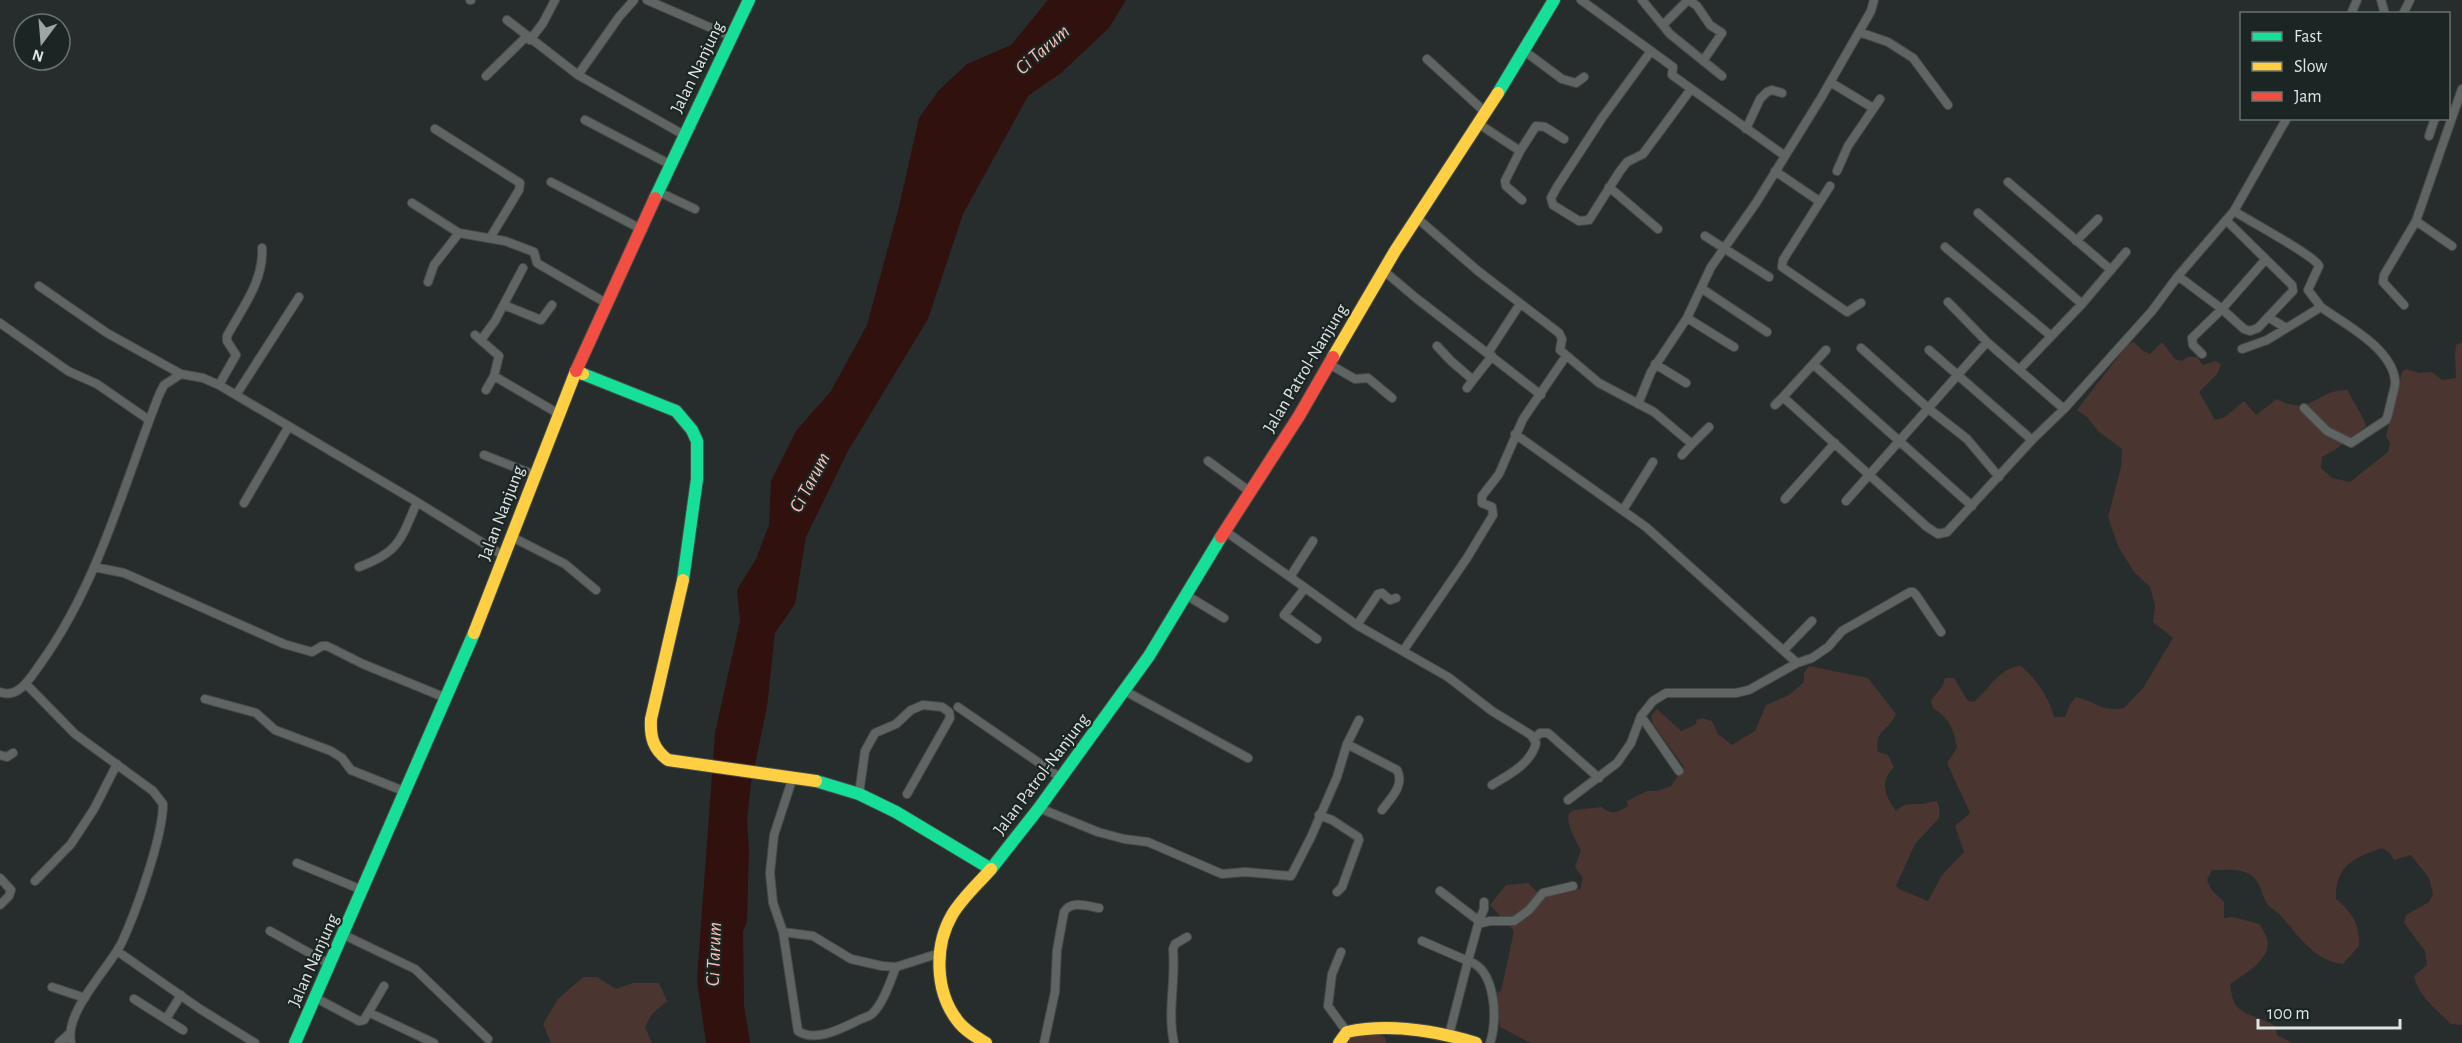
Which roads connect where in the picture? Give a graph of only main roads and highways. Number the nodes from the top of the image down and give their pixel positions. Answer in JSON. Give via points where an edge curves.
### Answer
{"nodes":[{"id":1,"x":749,"y":0,"type":"edge"},
{"id":2,"x":1554,"y":0,"type":"edge"},
{"id":3,"x":576,"y":371,"type":"junction"},
{"id":4,"x":991,"y":870,"type":"junction"},
{"id":5,"x":295,"y":1043,"type":"edge"},
{"id":6,"x":986,"y":1043,"type":"edge"},
{"id":7,"x":1339,"y":1043,"type":"edge"},
{"id":8,"x":1476,"y":1043,"type":"edge"}],
"edges":[{"from":1,"to":3,"type":"main road","name":"Jalan Nanjung"},
{"from":2,"to":4,"type":"main road","name":"Jalan Patrol-Nanjung","via":[[1149,656]]},
{"from":3,"to":4,"type":"main road","via":[[676,411],[697,441],[697,479],[684,578],[651,719],[649,735],[656,752],[668,760],[687,764],[814,780],[859,794]]},
{"from":3,"to":5,"type":"main road","name":"Jalan Nanjung","via":[[446,699]]},
{"from":4,"to":6,"type":"main road","name":"Jalan Patrol-Nanjung","via":[[948,923],[940,952],[943,986],[956,1018]]},
{"from":7,"to":8,"type":"main road","via":[[1347,1032],[1369,1028],[1449,1035]]}]}
